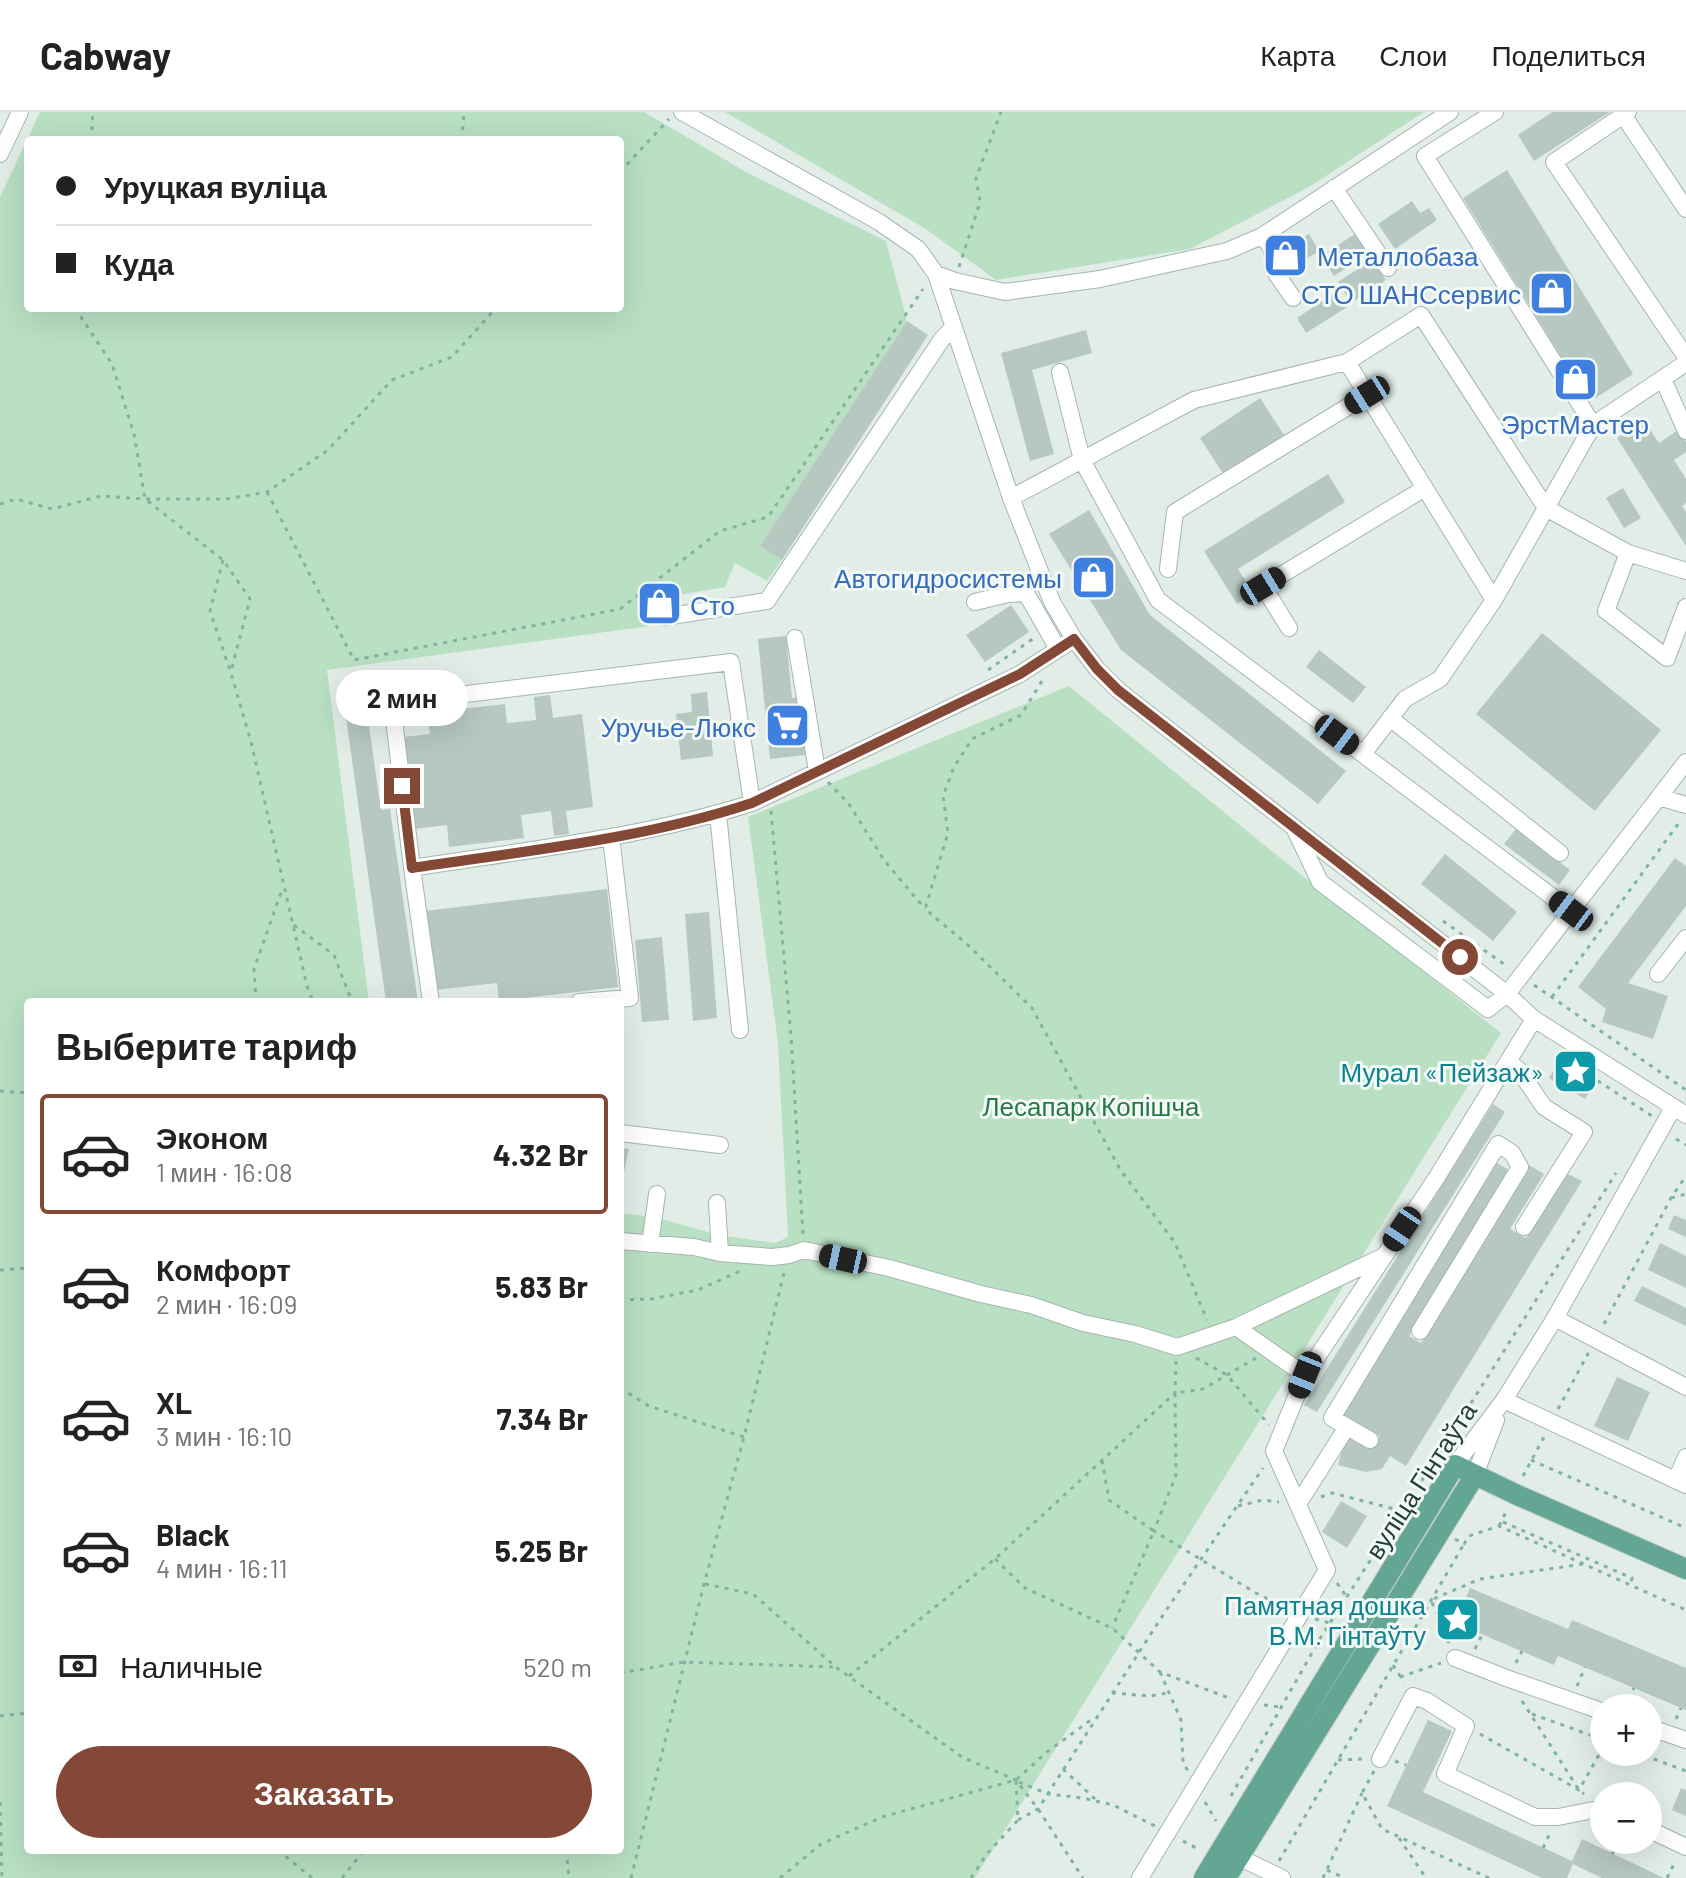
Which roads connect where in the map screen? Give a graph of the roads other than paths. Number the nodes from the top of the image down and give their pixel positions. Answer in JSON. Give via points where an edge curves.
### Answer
{"nodes":[{"id":1,"x":20,"y":112,"type":"edge"},
{"id":2,"x":682,"y":112,"type":"edge"},
{"id":3,"x":1450,"y":112,"type":"edge"},
{"id":4,"x":1495,"y":112,"type":"edge"},
{"id":5,"x":1626,"y":114,"type":"edge"},
{"id":6,"x":0,"y":154,"type":"edge"},
{"id":7,"x":1334,"y":188,"type":"junction"},
{"id":8,"x":1686,"y":209,"type":"edge"},
{"id":9,"x":1262,"y":236,"type":"junction"},
{"id":10,"x":1388,"y":268,"type":"dead end"},
{"id":11,"x":936,"y":274,"type":"junction"},
{"id":12,"x":1293,"y":298,"type":"dead end"},
{"id":13,"x":954,"y":327,"type":"junction"},
{"id":14,"x":1686,"y":360,"type":"edge"},
{"id":15,"x":1347,"y":362,"type":"junction"},
{"id":16,"x":1060,"y":372,"type":"dead end"},
{"id":17,"x":1663,"y":379,"type":"junction"},
{"id":18,"x":1367,"y":395,"type":"junction"},
{"id":19,"x":1593,"y":425,"type":"junction"},
{"id":20,"x":1686,"y":431,"type":"edge"},
{"id":21,"x":1082,"y":460,"type":"junction"},
{"id":22,"x":1425,"y":488,"type":"junction"},
{"id":23,"x":1011,"y":498,"type":"junction"},
{"id":24,"x":1546,"y":508,"type":"junction"},
{"id":25,"x":1628,"y":553,"type":"junction"},
{"id":26,"x":1168,"y":569,"type":"dead end"},
{"id":27,"x":1686,"y":571,"type":"edge"},
{"id":28,"x":1494,"y":600,"type":"junction"},
{"id":29,"x":975,"y":602,"type":"dead end"},
{"id":30,"x":1686,"y":607,"type":"edge"},
{"id":31,"x":665,"y":617,"type":"dead end"},
{"id":32,"x":1289,"y":628,"type":"dead end"},
{"id":33,"x":795,"y":638,"type":"dead end"},
{"id":34,"x":1074,"y":639,"type":"junction"},
{"id":35,"x":1058,"y":649,"type":"junction"},
{"id":36,"x":1390,"y":718,"type":"junction"},
{"id":37,"x":1363,"y":754,"type":"junction"},
{"id":38,"x":1686,"y":762,"type":"edge"},
{"id":39,"x":817,"y":771,"type":"junction"},
{"id":40,"x":1659,"y":797,"type":"junction"},
{"id":41,"x":752,"y":803,"type":"junction"},
{"id":42,"x":1686,"y":805,"type":"edge"},
{"id":43,"x":718,"y":814,"type":"junction"},
{"id":44,"x":1294,"y":827,"type":"junction"},
{"id":45,"x":611,"y":837,"type":"junction"},
{"id":46,"x":1560,"y":853,"type":"dead end"},
{"id":47,"x":412,"y":868,"type":"junction"},
{"id":48,"x":1571,"y":911,"type":"junction"},
{"id":49,"x":1686,"y":938,"type":"edge"},
{"id":50,"x":1658,"y":974,"type":"dead end"},
{"id":51,"x":1507,"y":994,"type":"junction"},
{"id":52,"x":430,"y":998,"type":"edge"},
{"id":53,"x":624,"y":999,"type":"edge"},
{"id":54,"x":1534,"y":1019,"type":"junction"},
{"id":55,"x":740,"y":1030,"type":"dead end"},
{"id":56,"x":1508,"y":1062,"type":"junction"},
{"id":57,"x":1673,"y":1107,"type":"edge"},
{"id":58,"x":624,"y":1133,"type":"edge"},
{"id":59,"x":720,"y":1145,"type":"dead end"},
{"id":60,"x":657,"y":1194,"type":"dead end"},
{"id":61,"x":717,"y":1203,"type":"dead end"},
{"id":62,"x":1524,"y":1227,"type":"dead end"},
{"id":63,"x":624,"y":1241,"type":"edge"},
{"id":64,"x":650,"y":1244,"type":"junction"},
{"id":65,"x":720,"y":1253,"type":"junction"},
{"id":66,"x":1385,"y":1256,"type":"junction"},
{"id":67,"x":1555,"y":1318,"type":"junction"},
{"id":68,"x":1236,"y":1327,"type":"junction"},
{"id":69,"x":1420,"y":1331,"type":"dead end"},
{"id":70,"x":1305,"y":1375,"type":"junction"},
{"id":71,"x":1686,"y":1387,"type":"edge"},
{"id":72,"x":1504,"y":1400,"type":"junction"},
{"id":73,"x":1347,"y":1427,"type":"junction"},
{"id":74,"x":1370,"y":1440,"type":"dead end"},
{"id":75,"x":1686,"y":1457,"type":"edge"},
{"id":76,"x":1455,"y":1465,"type":"junction"},
{"id":77,"x":1475,"y":1475,"type":"junction"},
{"id":78,"x":1681,"y":1483,"type":"edge"},
{"id":79,"x":1298,"y":1504,"type":"junction"},
{"id":80,"x":1686,"y":1569,"type":"edge"},
{"id":81,"x":1455,"y":1658,"type":"road end"},
{"id":82,"x":1590,"y":1707,"type":"edge"},
{"id":83,"x":1662,"y":1732,"type":"edge"},
{"id":84,"x":1686,"y":1740,"type":"edge"},
{"id":85,"x":1380,"y":1759,"type":"road end"},
{"id":86,"x":1590,"y":1806,"type":"edge"},
{"id":87,"x":1662,"y":1836,"type":"edge"},
{"id":88,"x":1685,"y":1847,"type":"edge"},
{"id":89,"x":1222,"y":1849,"type":"junction"},
{"id":90,"x":1199,"y":1869,"type":"edge"},
{"id":91,"x":1277,"y":1876,"type":"edge"},
{"id":92,"x":1140,"y":1878,"type":"edge"},
{"id":93,"x":1226,"y":1878,"type":"edge"}],
"edges":[{"from":1,"to":6,"type":"street"},
{"from":2,"to":11,"type":"street","via":[[879,222],[918,249]]},
{"from":3,"to":7,"type":"street"},
{"from":4,"to":19,"type":"street","via":[[1425,156]]},
{"from":5,"to":8,"type":"street"},
{"from":5,"to":14,"type":"street","via":[[1554,162]]},
{"from":7,"to":9,"type":"street"},
{"from":7,"to":10,"type":"street"},
{"from":9,"to":11,"type":"street","via":[[1227,251],[1100,279],[1005,292]]},
{"from":9,"to":12,"type":"street","via":[[1271,247],[1277,275]]},
{"from":11,"to":13,"type":"street"},
{"from":13,"to":23,"type":"street"},
{"from":13,"to":31,"type":"street","via":[[767,601]]},
{"from":14,"to":17,"type":"street"},
{"from":15,"to":18,"type":"street"},
{"from":15,"to":21,"type":"street","via":[[1194,400]]},
{"from":15,"to":24,"type":"street","via":[[1421,315]]},
{"from":16,"to":21,"type":"street"},
{"from":17,"to":19,"type":"street"},
{"from":17,"to":20,"type":"street"},
{"from":18,"to":22,"type":"street"},
{"from":18,"to":26,"type":"street","via":[[1175,512]]},
{"from":19,"to":24,"type":"street"},
{"from":21,"to":23,"type":"street"},
{"from":21,"to":37,"type":"street","via":[[1158,600]]},
{"from":22,"to":28,"type":"street"},
{"from":22,"to":32,"type":"street","via":[[1263,586]]},
{"from":23,"to":34,"type":"street","via":[[1052,602]]},
{"from":24,"to":25,"type":"street"},
{"from":24,"to":28,"type":"street"},
{"from":25,"to":27,"type":"street"},
{"from":25,"to":30,"type":"street","via":[[1606,611],[1667,658]]},
{"from":28,"to":36,"type":"street","via":[[1440,679],[1405,699]]},
{"from":29,"to":35,"type":"street","via":[[1026,593]]},
{"from":33,"to":39,"type":"street"},
{"from":34,"to":35,"type":"street"},
{"from":34,"to":44,"type":"street","via":[[1118,690]]},
{"from":35,"to":39,"type":"street","via":[[1020,674]]},
{"from":36,"to":37,"type":"street"},
{"from":36,"to":46,"type":"street"},
{"from":37,"to":48,"type":"street"},
{"from":38,"to":40,"type":"street"},
{"from":39,"to":41,"type":"street"},
{"from":40,"to":42,"type":"street"},
{"from":40,"to":48,"type":"street"},
{"from":41,"to":43,"type":"street"},
{"from":41,"to":47,"type":"street","via":[[731,662],[392,703]]},
{"from":43,"to":45,"type":"street"},
{"from":43,"to":55,"type":"street"},
{"from":44,"to":51,"type":"street"},
{"from":44,"to":51,"type":"street","via":[[1320,882],[1488,1009]]},
{"from":45,"to":47,"type":"street"},
{"from":45,"to":53,"type":"street","via":[[630,998]]},
{"from":47,"to":52,"type":"street"},
{"from":48,"to":51,"type":"street"},
{"from":49,"to":50,"type":"street"},
{"from":51,"to":54,"type":"street"},
{"from":54,"to":56,"type":"street"},
{"from":54,"to":57,"type":"street"},
{"from":56,"to":62,"type":"street","via":[[1544,1107],[1584,1132]]},
{"from":56,"to":66,"type":"street"},
{"from":57,"to":67,"type":"street","name":"вуліца Гінтаўта"},
{"from":58,"to":59,"type":"street"},
{"from":60,"to":64,"type":"street"},
{"from":61,"to":65,"type":"street"},
{"from":63,"to":64,"type":"street"},
{"from":64,"to":65,"type":"street"},
{"from":65,"to":68,"type":"street","via":[[788,1254],[889,1268],[1177,1347]]},
{"from":66,"to":68,"type":"street"},
{"from":66,"to":70,"type":"street"},
{"from":67,"to":71,"type":"street"},
{"from":67,"to":72,"type":"street","name":"вуліца Гінтаўта"},
{"from":68,"to":70,"type":"street"},
{"from":69,"to":73,"type":"street","via":[[1520,1167],[1498,1144],[1332,1418]]},
{"from":70,"to":79,"type":"street","via":[[1277,1444]]},
{"from":72,"to":76,"type":"street","name":"вуліца Гінтаўта"},
{"from":72,"to":77,"type":"street"},
{"from":72,"to":78,"type":"street"},
{"from":73,"to":74,"type":"street"},
{"from":73,"to":79,"type":"street"},
{"from":75,"to":78,"type":"street"},
{"from":76,"to":77,"type":"main road"},
{"from":76,"to":89,"type":"main road","name":"вуліца Гінтаўта"},
{"from":77,"to":80,"type":"main road"},
{"from":77,"to":89,"type":"main road","name":"вуліца Гінтаўта"},
{"from":79,"to":92,"type":"street","via":[[1327,1570]]},
{"from":81,"to":82,"type":"street"},
{"from":83,"to":84,"type":"street"},
{"from":85,"to":86,"type":"street","via":[[1413,1696],[1466,1726],[1445,1774],[1535,1817],[1558,1817]]},
{"from":87,"to":88,"type":"street"},
{"from":89,"to":90,"type":"main road","name":"вуліца Гінтаўта"},
{"from":89,"to":91,"type":"street"},
{"from":89,"to":93,"type":"main road","name":"вуліца Гінтаўта"}]}
